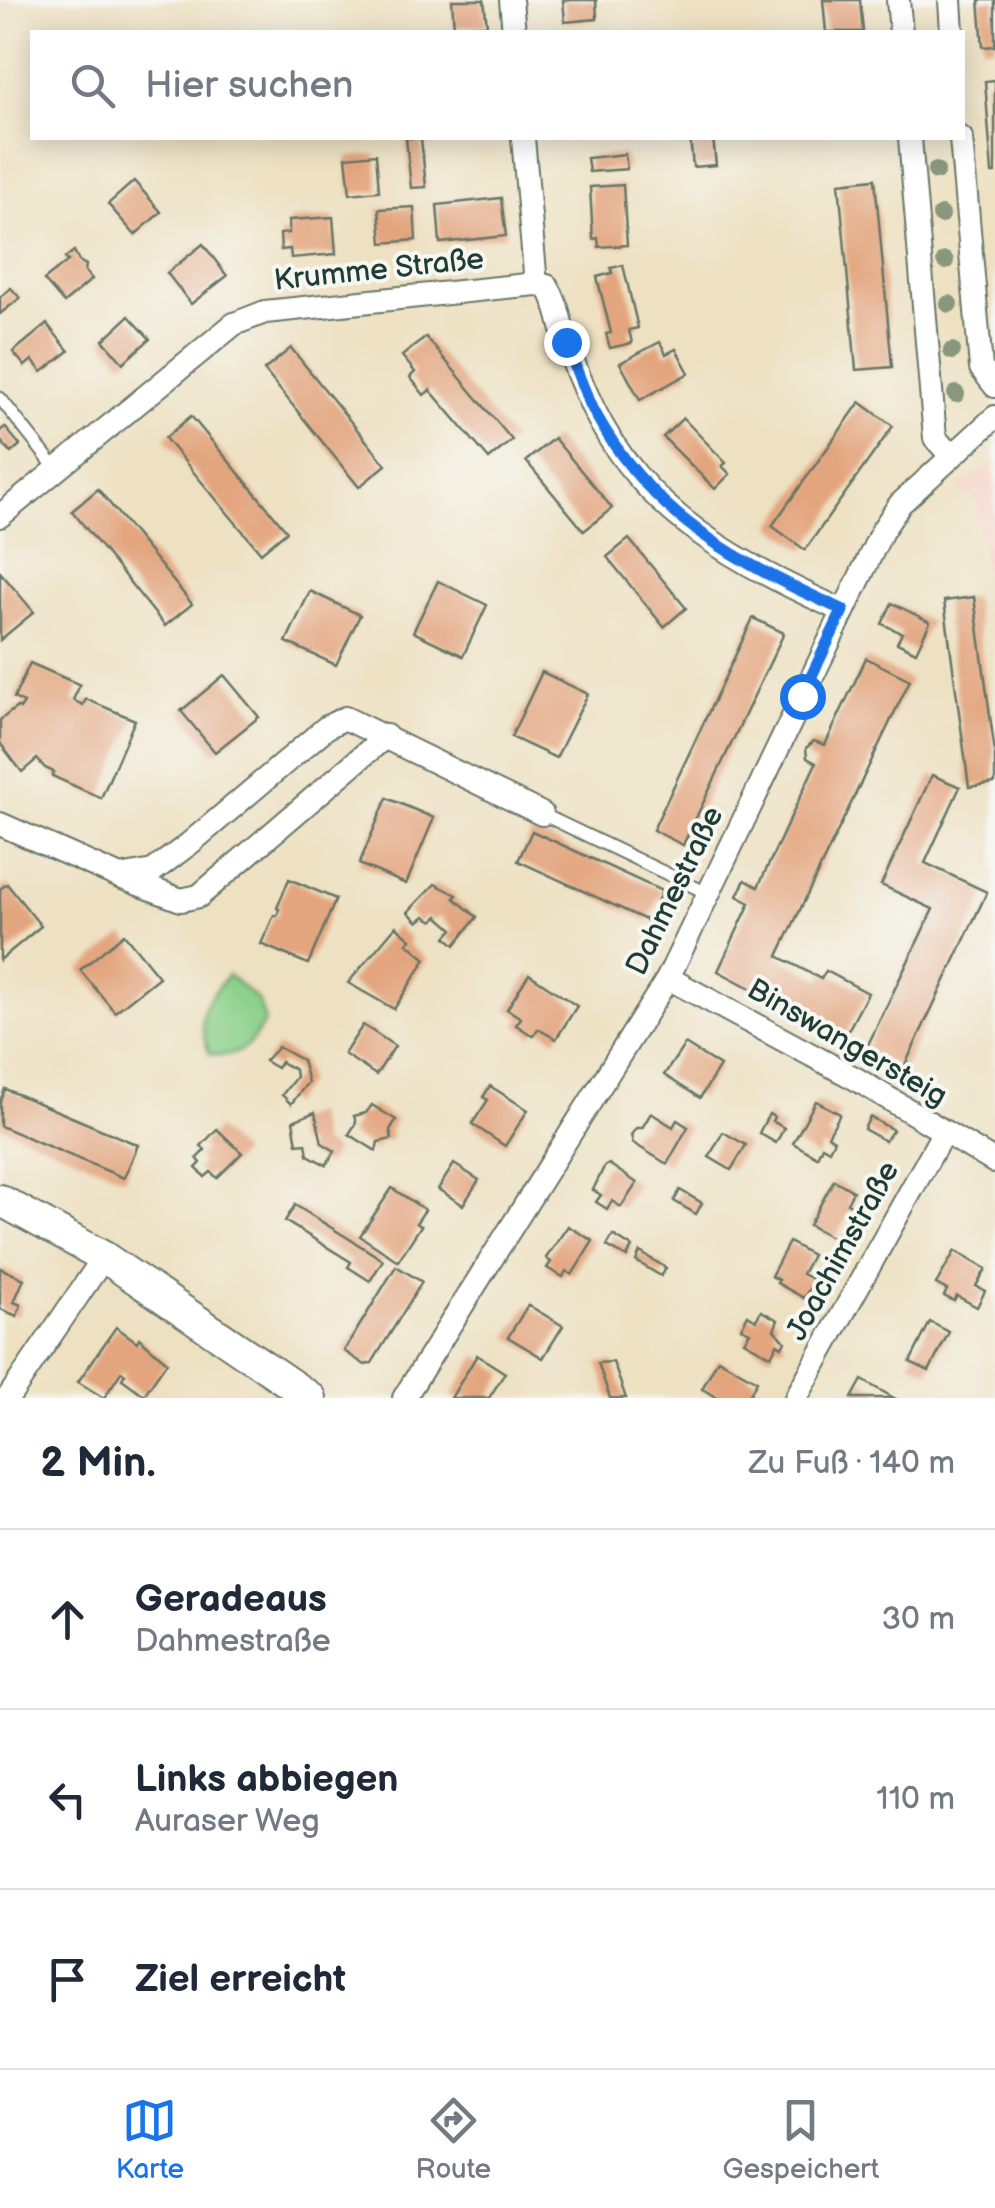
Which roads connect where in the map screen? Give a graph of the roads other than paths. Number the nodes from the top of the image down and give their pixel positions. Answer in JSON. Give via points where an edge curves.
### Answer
{"nodes":[{"id":1,"x":511,"y":0,"type":"edge"},
{"id":2,"x":898,"y":0,"type":"edge"},
{"id":3,"x":950,"y":0,"type":"edge"},
{"id":4,"x":514,"y":30,"type":"edge"},
{"id":5,"x":901,"y":30,"type":"edge"},
{"id":6,"x":952,"y":30,"type":"edge"},
{"id":7,"x":523,"y":140,"type":"edge"},
{"id":8,"x":910,"y":140,"type":"edge"},
{"id":9,"x":961,"y":140,"type":"edge"},
{"id":10,"x":536,"y":284,"type":"junction"},
{"id":11,"x":995,"y":386,"type":"edge"},
{"id":12,"x":0,"y":398,"type":"edge"},
{"id":13,"x":995,"y":417,"type":"edge"},
{"id":14,"x":951,"y":456,"type":"junction"},
{"id":15,"x":57,"y":470,"type":"junction"},
{"id":16,"x":0,"y":516,"type":"edge"},
{"id":17,"x":843,"y":610,"type":"junction"},
{"id":18,"x":386,"y":736,"type":"junction"},
{"id":19,"x":542,"y":814,"type":"joint"},
{"id":20,"x":0,"y":824,"type":"edge"},
{"id":21,"x":120,"y":876,"type":"junction"},
{"id":22,"x":709,"y":894,"type":"junction"},
{"id":23,"x":668,"y":978,"type":"junction"},
{"id":24,"x":942,"y":1133,"type":"junction"},
{"id":25,"x":995,"y":1162,"type":"edge"},
{"id":26,"x":0,"y":1200,"type":"edge"},
{"id":27,"x":104,"y":1257,"type":"junction"},
{"id":28,"x":8,"y":1398,"type":"edge"},
{"id":29,"x":311,"y":1398,"type":"edge"},
{"id":30,"x":404,"y":1398,"type":"edge"},
{"id":31,"x":796,"y":1398,"type":"edge"}],
"edges":[{"from":1,"to":4,"type":"street"},
{"from":2,"to":5,"type":"street"},
{"from":3,"to":6,"type":"street"},
{"from":7,"to":10,"type":"street"},
{"from":8,"to":14,"type":"street","via":[[935,438]]},
{"from":9,"to":11,"type":"street","via":[[981,368]]},
{"from":10,"to":15,"type":"street","name":"Krumme Straße","via":[[265,312],[234,324]]},
{"from":10,"to":17,"type":"street","via":[[547,286],[556,300],[595,412],[649,490],[713,544]]},
{"from":12,"to":15,"type":"lane"},
{"from":13,"to":14,"type":"street","name":"Dahmestraße"},
{"from":14,"to":17,"type":"street","name":"Dahmestraße","via":[[900,504]]},
{"from":15,"to":16,"type":"street","name":"Krumme Straße"},
{"from":17,"to":22,"type":"street","name":"Dahmestraße"},
{"from":18,"to":19,"type":"street"},
{"from":18,"to":21,"type":"street","via":[[345,718],[153,871]]},
{"from":18,"to":21,"type":"street","via":[[199,896],[181,900]]},
{"from":19,"to":22,"type":"lane"},
{"from":20,"to":21,"type":"street"},
{"from":22,"to":23,"type":"street","name":"Dahmestraße"},
{"from":23,"to":24,"type":"street","name":"Binswangersteig"},
{"from":23,"to":30,"type":"street","name":"Dahmestraße"},
{"from":24,"to":25,"type":"street","name":"Binswangersteig"},
{"from":24,"to":31,"type":"street","name":"Joachimstraße"},
{"from":26,"to":27,"type":"street"},
{"from":27,"to":28,"type":"street"},
{"from":27,"to":29,"type":"street"}]}
